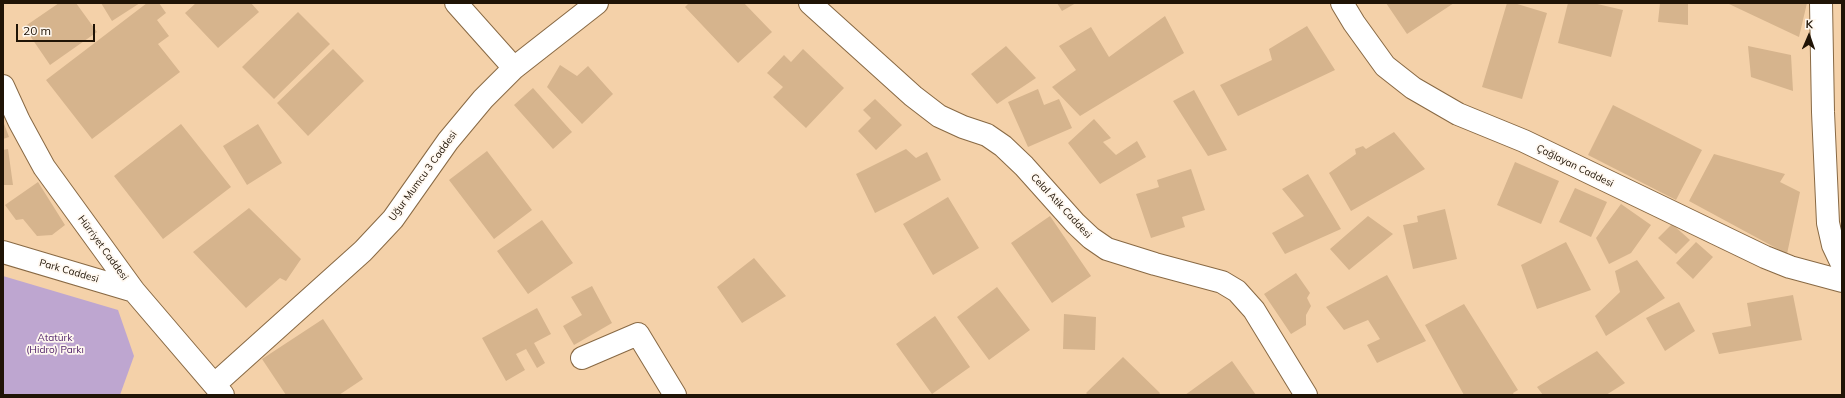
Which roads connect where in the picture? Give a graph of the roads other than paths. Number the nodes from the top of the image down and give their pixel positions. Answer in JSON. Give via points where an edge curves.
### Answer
{"nodes":[{"id":1,"x":456,"y":3,"type":"edge"},
{"id":2,"x":597,"y":3,"type":"edge"},
{"id":3,"x":810,"y":3,"type":"edge"},
{"id":4,"x":1342,"y":3,"type":"edge"},
{"id":5,"x":1820,"y":3,"type":"edge"},
{"id":6,"x":514,"y":68,"type":"junction"},
{"id":7,"x":3,"y":86,"type":"edge"},
{"id":8,"x":3,"y":252,"type":"edge"},
{"id":9,"x":1842,"y":264,"type":"edge"},
{"id":10,"x":1842,"y":280,"type":"edge"},
{"id":11,"x":134,"y":291,"type":"junction"},
{"id":12,"x":582,"y":358,"type":"dead end"},
{"id":13,"x":219,"y":390,"type":"edge"},
{"id":14,"x":675,"y":395,"type":"edge"},
{"id":15,"x":1306,"y":395,"type":"edge"}],
"edges":[{"from":1,"to":6,"type":"main road"},
{"from":2,"to":6,"type":"main road","name":"Uğur Mumcu 3 Caddesi"},
{"from":3,"to":15,"type":"main road","name":"Celal Atik Caddesi","via":[[939,116],[987,135],[1003,146],[1075,223],[1107,250],[1222,282],[1237,291],[1254,310]]},
{"from":4,"to":10,"type":"main road","name":"Çağlayan Caddesi","via":[[1385,66],[1413,88],[1458,114],[1524,141],[1765,257],[1790,267]]},
{"from":5,"to":9,"type":"main road","via":[[1828,223],[1833,244]]},
{"from":6,"to":13,"type":"main road","name":"Uğur Mumcu 3 Caddesi","via":[[483,99],[448,141],[393,219]]},
{"from":7,"to":11,"type":"main road","name":"Hürriyet Caddesi","via":[[44,167]]},
{"from":8,"to":11,"type":"main road","name":"Park Caddesi"},
{"from":11,"to":13,"type":"main road","name":"Hürriyet Caddesi"},
{"from":12,"to":14,"type":"main road","via":[[638,334]]}]}
